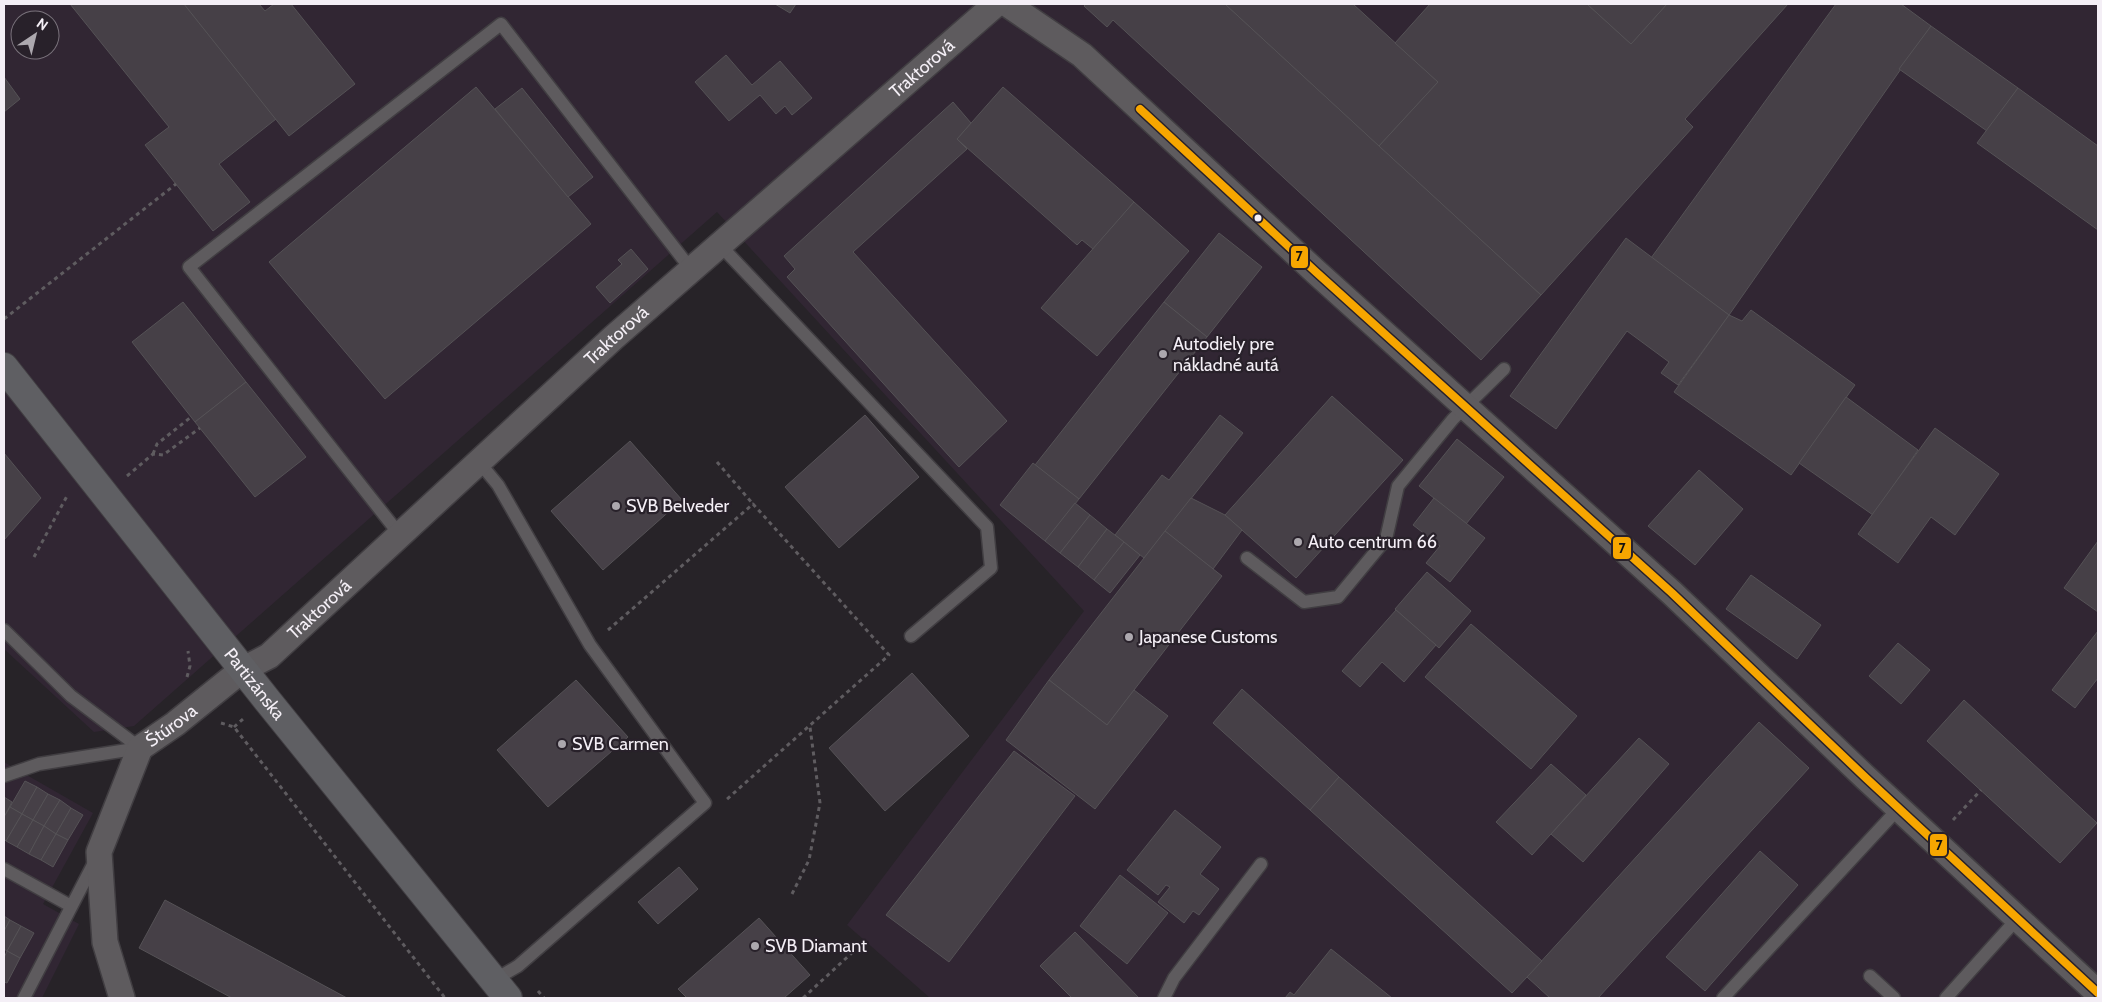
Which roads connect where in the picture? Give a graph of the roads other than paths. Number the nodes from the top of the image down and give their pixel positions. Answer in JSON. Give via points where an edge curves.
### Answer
{"nodes":[{"id":1,"x":996,"y":4,"type":"edge"},
{"id":2,"x":1007,"y":4,"type":"edge"},
{"id":3,"x":719,"y":244,"type":"junction"},
{"id":4,"x":690,"y":268,"type":"junction"},
{"id":5,"x":4,"y":367,"type":"edge"},
{"id":6,"x":1504,"y":369,"type":"dead end"},
{"id":7,"x":1466,"y":406,"type":"junction"},
{"id":8,"x":479,"y":462,"type":"junction"},
{"id":9,"x":400,"y":535,"type":"junction"},
{"id":10,"x":1247,"y":558,"type":"dead end"},
{"id":11,"x":4,"y":630,"type":"edge"},
{"id":12,"x":911,"y":636,"type":"dead end"},
{"id":13,"x":242,"y":670,"type":"junction"},
{"id":14,"x":140,"y":748,"type":"junction"},
{"id":15,"x":4,"y":776,"type":"edge"},
{"id":16,"x":1899,"y":808,"type":"junction"},
{"id":17,"x":99,"y":852,"type":"junction"},
{"id":18,"x":1261,"y":864,"type":"dead end"},
{"id":19,"x":4,"y":869,"type":"edge"},
{"id":20,"x":71,"y":906,"type":"junction"},
{"id":21,"x":2017,"y":919,"type":"junction"},
{"id":22,"x":1870,"y":976,"type":"dead end"},
{"id":23,"x":501,"y":989,"type":"edge"},
{"id":24,"x":2098,"y":993,"type":"edge"},
{"id":25,"x":24,"y":998,"type":"edge"},
{"id":26,"x":122,"y":998,"type":"edge"},
{"id":27,"x":1164,"y":998,"type":"edge"},
{"id":28,"x":1723,"y":998,"type":"edge"},
{"id":29,"x":1894,"y":998,"type":"edge"},
{"id":30,"x":1946,"y":998,"type":"edge"}],
"edges":[{"from":1,"to":3,"type":"street","name":"Traktorová"},
{"from":2,"to":7,"type":"street","via":[[1082,55]]},
{"from":3,"to":4,"type":"street","name":"Traktorová"},
{"from":3,"to":12,"type":"lane","via":[[987,526],[991,568]]},
{"from":4,"to":8,"type":"street","name":"Traktorová"},
{"from":4,"to":9,"type":"lane","via":[[501,24],[189,267]]},
{"from":5,"to":13,"type":"street","name":"Partizánska"},
{"from":6,"to":7,"type":"lane"},
{"from":7,"to":10,"type":"lane","via":[[1398,486],[1386,539],[1338,597],[1304,602]]},
{"from":7,"to":16,"type":"street","via":[[1672,593]]},
{"from":8,"to":9,"type":"street","name":"Traktorová"},
{"from":8,"to":23,"type":"lane","via":[[498,485],[590,645],[705,803],[518,966]]},
{"from":9,"to":13,"type":"street","name":"Traktorová","via":[[269,656]]},
{"from":11,"to":14,"type":"lane","via":[[71,696]]},
{"from":13,"to":14,"type":"street","name":"Štúrova"},
{"from":13,"to":23,"type":"street","name":"Partizánska"},
{"from":14,"to":15,"type":"lane","via":[[40,764]]},
{"from":14,"to":17,"type":"street","name":"Štúrova"},
{"from":16,"to":21,"type":"street"},
{"from":16,"to":28,"type":"lane"},
{"from":17,"to":20,"type":"lane","name":"Štúrova"},
{"from":17,"to":26,"type":"street","name":"Štúrova","via":[[105,942]]},
{"from":18,"to":27,"type":"lane","via":[[1174,978]]},
{"from":19,"to":20,"type":"lane"},
{"from":20,"to":25,"type":"lane","name":"Štúrova"},
{"from":21,"to":24,"type":"street"},
{"from":21,"to":30,"type":"lane"},
{"from":22,"to":29,"type":"lane"}]}
